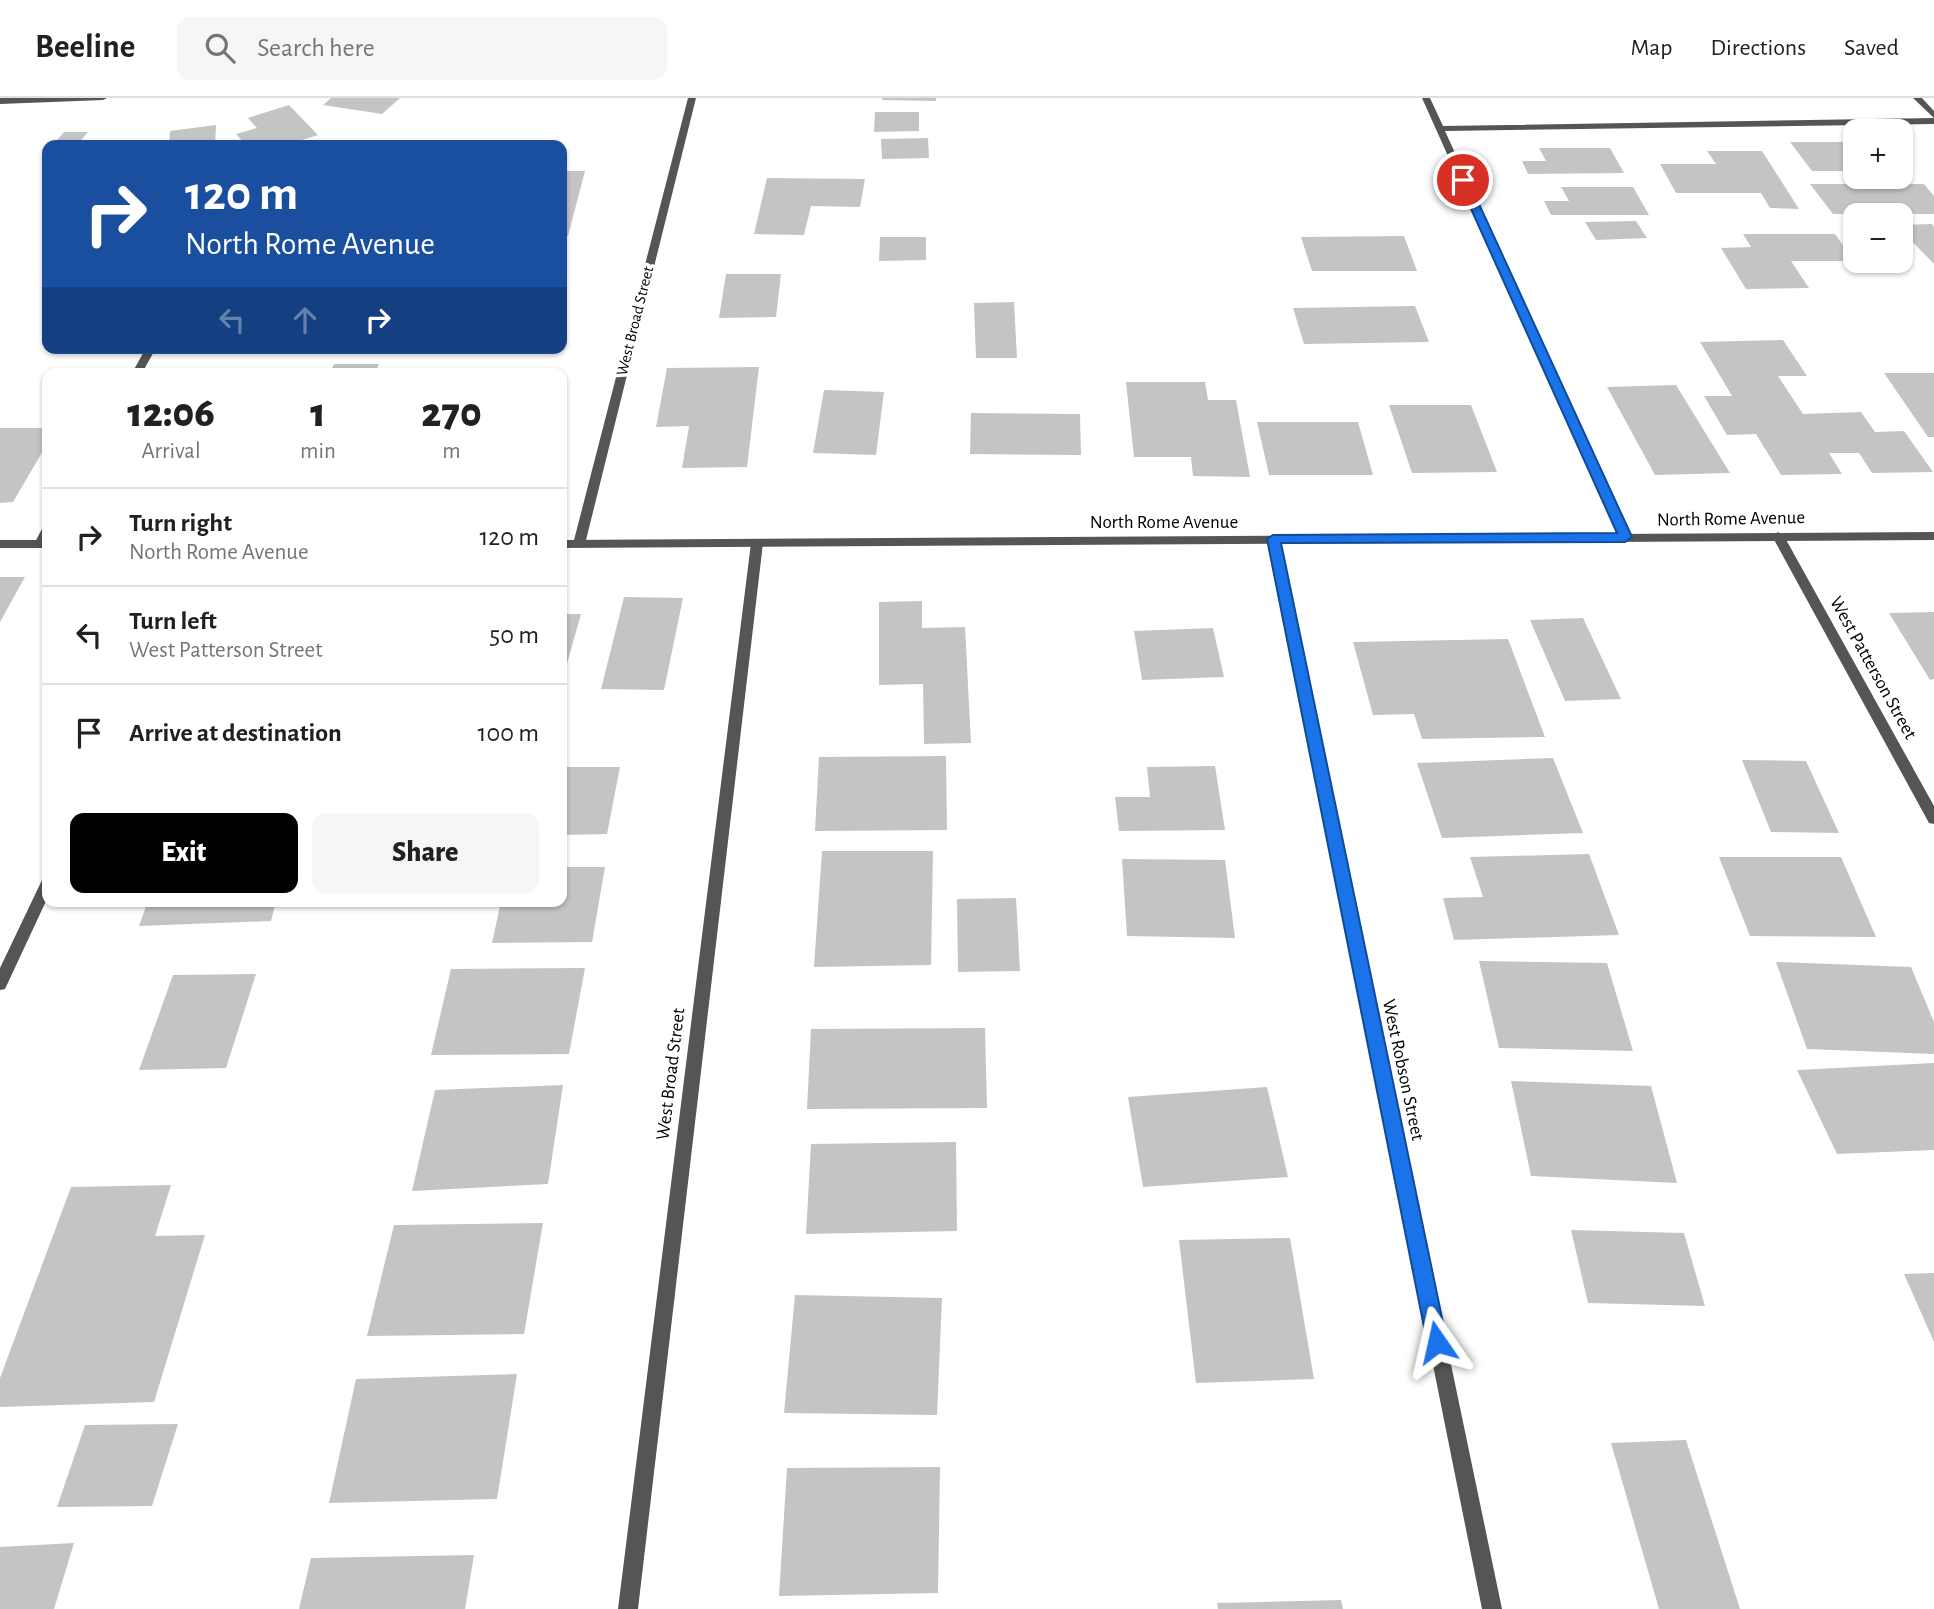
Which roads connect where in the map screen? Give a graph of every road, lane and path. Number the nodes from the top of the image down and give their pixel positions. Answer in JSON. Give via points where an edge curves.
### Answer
{"nodes":[{"id":1,"x":103,"y":98,"type":"edge"},
{"id":2,"x":692,"y":98,"type":"edge"},
{"id":3,"x":1426,"y":98,"type":"edge"},
{"id":4,"x":1917,"y":98,"type":"edge"},
{"id":5,"x":0,"y":101,"type":"edge"},
{"id":6,"x":1934,"y":119,"type":"edge"},
{"id":7,"x":1440,"y":129,"type":"junction"},
{"id":8,"x":1778,"y":536,"type":"junction"},
{"id":9,"x":1934,"y":536,"type":"edge"},
{"id":10,"x":1625,"y":537,"type":"junction"},
{"id":11,"x":1273,"y":539,"type":"junction"},
{"id":12,"x":757,"y":543,"type":"junction"},
{"id":13,"x":0,"y":544,"type":"edge"},
{"id":14,"x":42,"y":544,"type":"edge"},
{"id":15,"x":567,"y":544,"type":"edge"},
{"id":16,"x":579,"y":544,"type":"junction"},
{"id":17,"x":1934,"y":819,"type":"edge"},
{"id":18,"x":42,"y":895,"type":"edge"},
{"id":19,"x":0,"y":984,"type":"edge"},
{"id":20,"x":628,"y":1609,"type":"edge"},
{"id":21,"x":1492,"y":1609,"type":"edge"}],
"edges":[{"from":1,"to":5,"type":"street"},
{"from":2,"to":16,"type":"street","name":"West Broad Street"},
{"from":3,"to":7,"type":"street"},
{"from":4,"to":6,"type":"street"},
{"from":6,"to":7,"type":"street"},
{"from":7,"to":10,"type":"street"},
{"from":8,"to":9,"type":"street","name":"North Rome Avenue"},
{"from":8,"to":10,"type":"street","name":"North Rome Avenue"},
{"from":8,"to":17,"type":"street","name":"West Patterson Street"},
{"from":10,"to":11,"type":"street","name":"North Rome Avenue"},
{"from":11,"to":12,"type":"street","name":"North Rome Avenue"},
{"from":11,"to":21,"type":"street","name":"West Robson Street"},
{"from":12,"to":16,"type":"street","name":"North Rome Avenue"},
{"from":12,"to":20,"type":"street","name":"West Broad Street"},
{"from":13,"to":14,"type":"street"},
{"from":15,"to":16,"type":"street","name":"North Rome Avenue"},
{"from":18,"to":19,"type":"street"}]}
